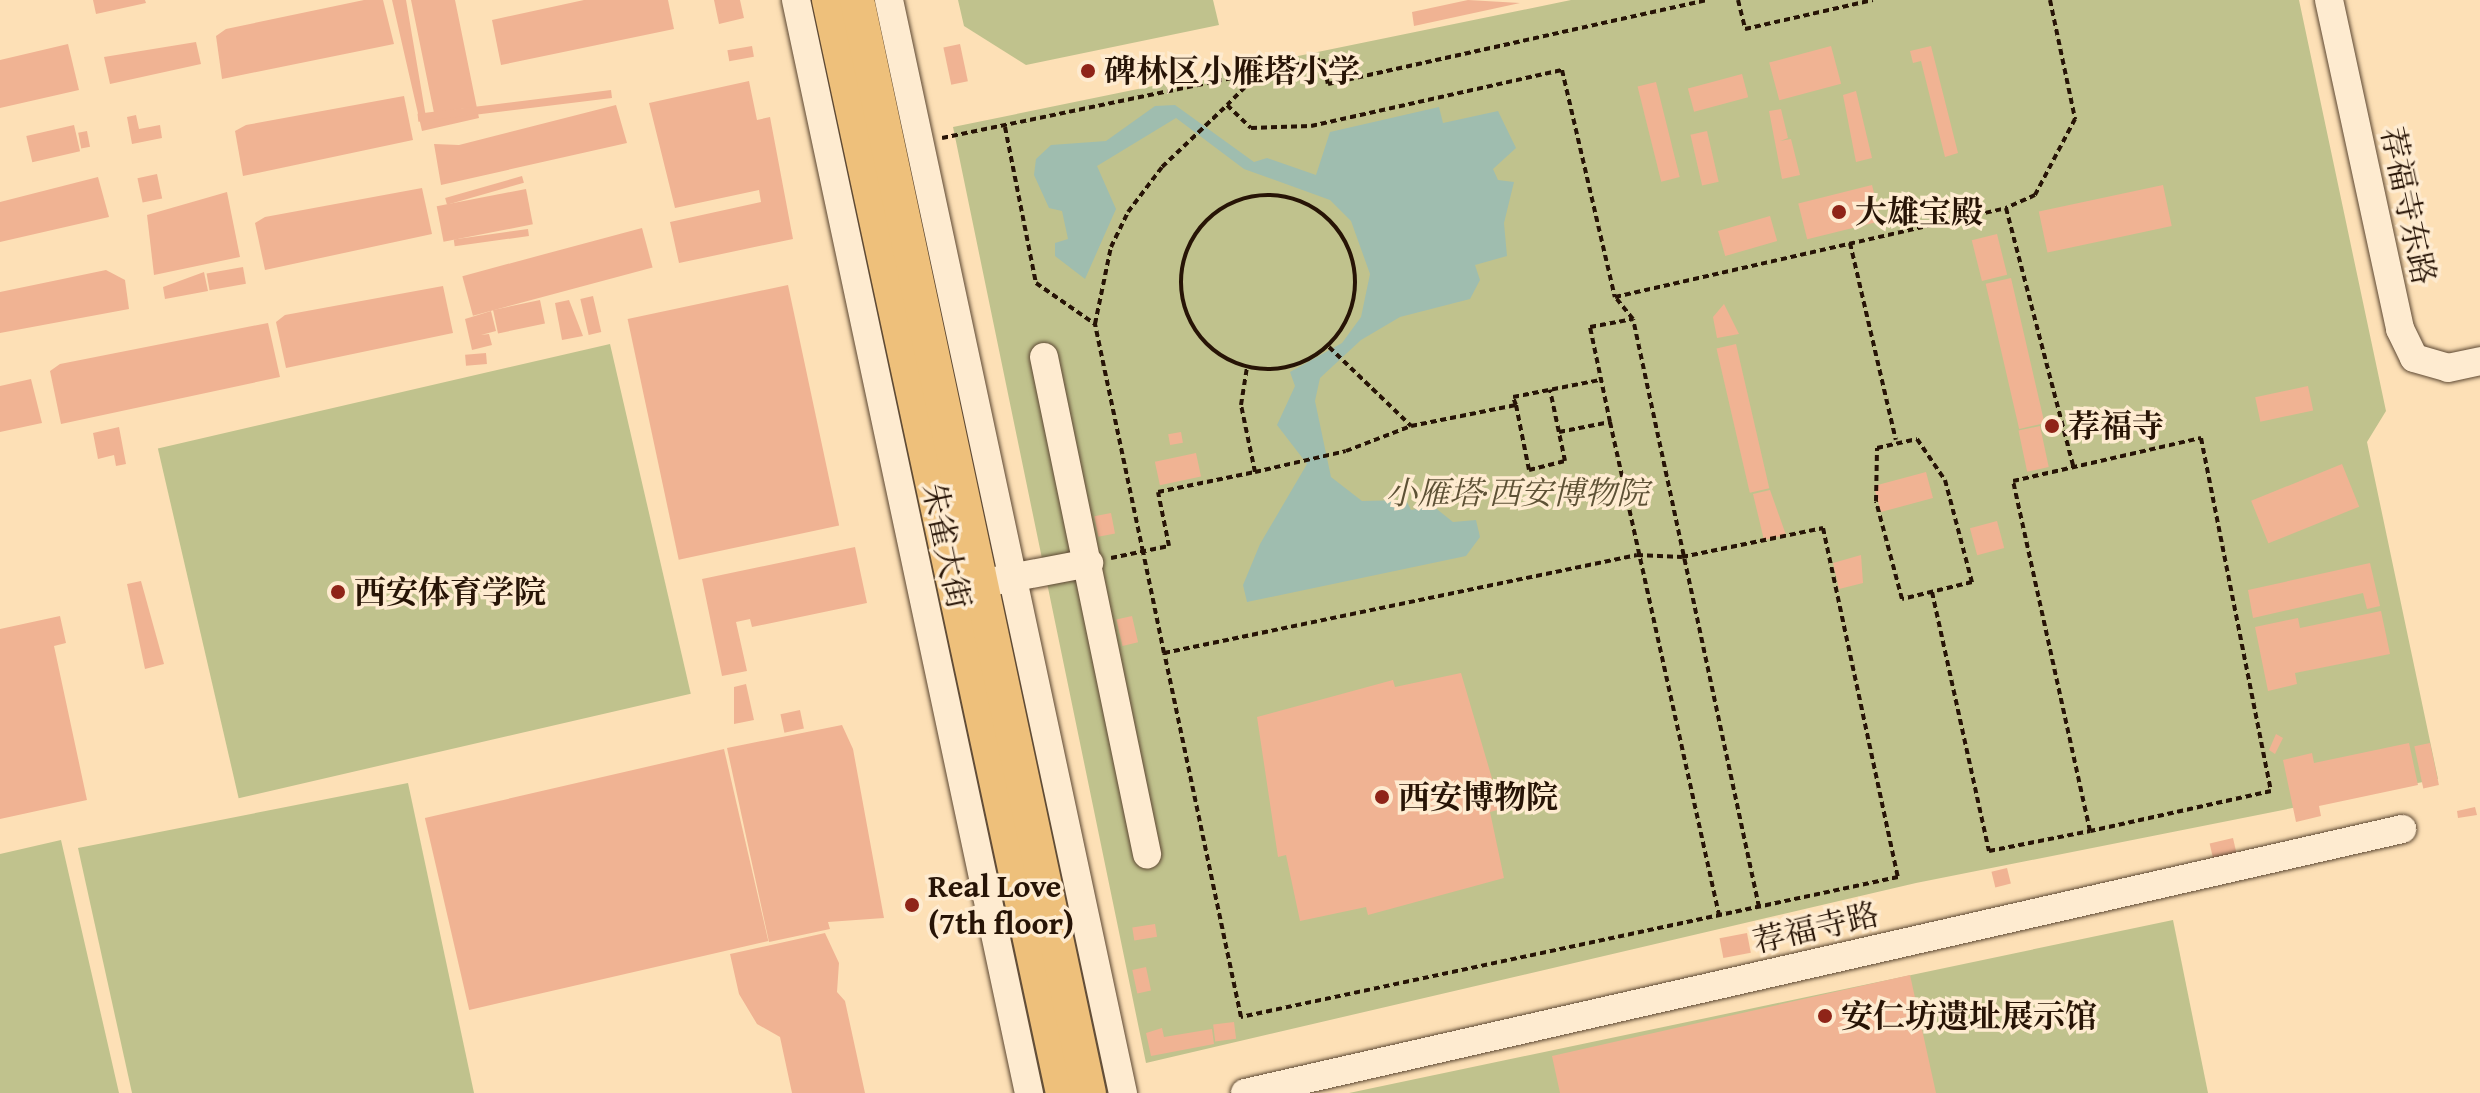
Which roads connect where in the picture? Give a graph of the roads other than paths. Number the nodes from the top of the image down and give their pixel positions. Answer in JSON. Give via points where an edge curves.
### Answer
{"nodes":[{"id":1,"x":796,"y":0,"type":"edge"},
{"id":2,"x":829,"y":0,"type":"edge"},
{"id":3,"x":857,"y":0,"type":"edge"},
{"id":4,"x":889,"y":0,"type":"edge"},
{"id":5,"x":2329,"y":0,"type":"edge"},
{"id":6,"x":1044,"y":357,"type":"dead end"},
{"id":7,"x":2480,"y":361,"type":"edge"},
{"id":8,"x":1089,"y":563,"type":"junction"},
{"id":9,"x":998,"y":580,"type":"junction"},
{"id":10,"x":2402,"y":829,"type":"dead end"},
{"id":11,"x":1147,"y":854,"type":"dead end"},
{"id":12,"x":1029,"y":1093,"type":"edge"},
{"id":13,"x":1063,"y":1093,"type":"edge"},
{"id":14,"x":1089,"y":1093,"type":"edge"},
{"id":15,"x":1123,"y":1093,"type":"edge"},
{"id":16,"x":1245,"y":1093,"type":"edge"}],
"edges":[{"from":1,"to":12,"type":"street"},
{"from":2,"to":13,"type":"main road","name":"朱雀大街"},
{"from":3,"to":9,"type":"main road","name":"朱雀大街"},
{"from":4,"to":9,"type":"street","via":[[920,141]]},
{"from":5,"to":7,"type":"street","name":"荐福寺东路","via":[[2400,329],[2414,358],[2448,368]]},
{"from":6,"to":8,"type":"street"},
{"from":8,"to":9,"type":"street"},
{"from":8,"to":11,"type":"street"},
{"from":9,"to":14,"type":"main road","name":"朱雀大街"},
{"from":9,"to":15,"type":"street"},
{"from":10,"to":16,"type":"street","name":"荐福寺路"}]}
